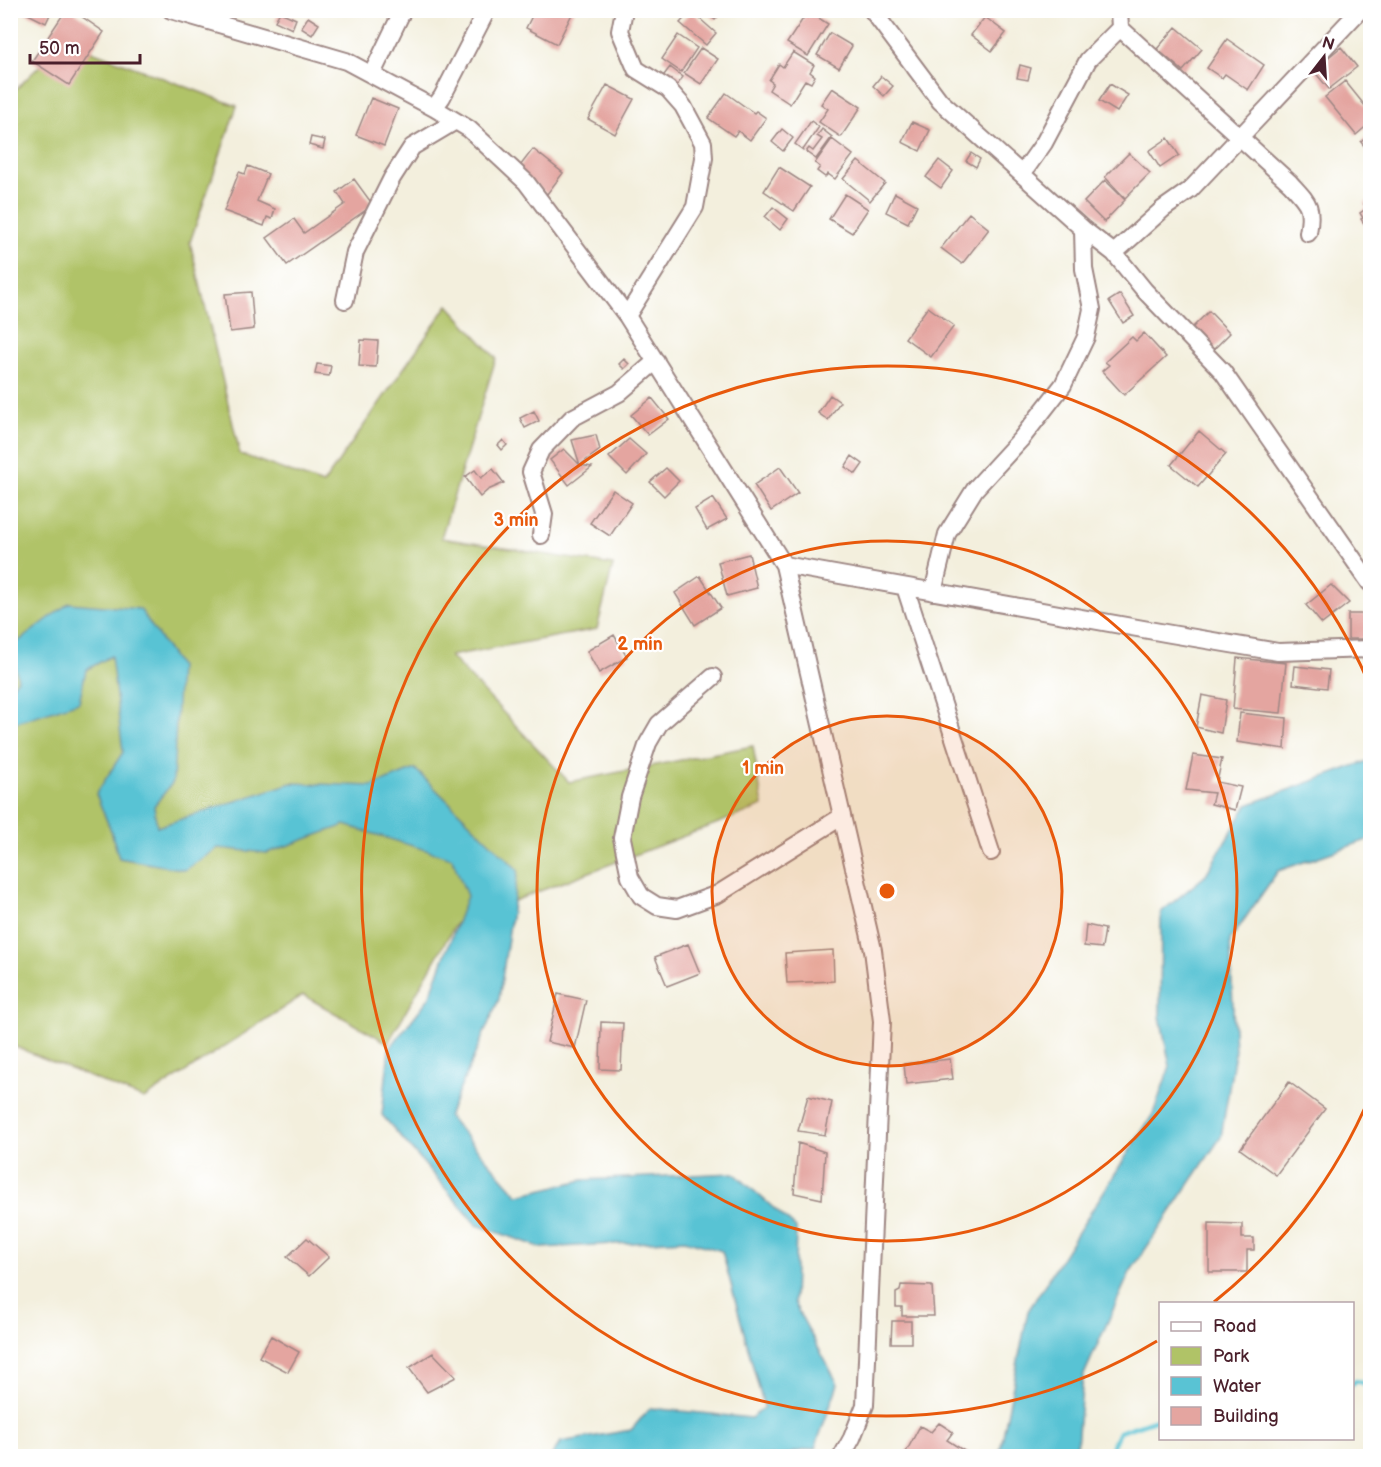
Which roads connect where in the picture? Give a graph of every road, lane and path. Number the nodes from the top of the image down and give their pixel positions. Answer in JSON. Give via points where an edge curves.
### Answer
{"nodes":[{"id":1,"x":171,"y":10,"type":"edge"},
{"id":2,"x":403,"y":10,"type":"edge"},
{"id":3,"x":487,"y":10,"type":"edge"},
{"id":4,"x":624,"y":10,"type":"edge"},
{"id":5,"x":1119,"y":10,"type":"edge"},
{"id":6,"x":1360,"y":10,"type":"edge"},
{"id":7,"x":873,"y":11,"type":"edge"},
{"id":8,"x":1120,"y":28,"type":"junction"},
{"id":9,"x":372,"y":74,"type":"junction"},
{"id":10,"x":434,"y":108,"type":"junction"},
{"id":11,"x":454,"y":122,"type":"junction"},
{"id":12,"x":1240,"y":137,"type":"junction"},
{"id":13,"x":1022,"y":174,"type":"junction"},
{"id":14,"x":1083,"y":229,"type":"junction"},
{"id":15,"x":1308,"y":233,"type":"dead end"},
{"id":16,"x":1114,"y":253,"type":"junction"},
{"id":17,"x":345,"y":300,"type":"dead end"},
{"id":18,"x":627,"y":316,"type":"junction"},
{"id":19,"x":656,"y":361,"type":"junction"},
{"id":20,"x":541,"y":535,"type":"dead end"},
{"id":21,"x":784,"y":565,"type":"junction"},
{"id":22,"x":1371,"y":583,"type":"edge"},
{"id":23,"x":905,"y":587,"type":"junction"},
{"id":24,"x":933,"y":592,"type":"junction"},
{"id":25,"x":1371,"y":649,"type":"edge"},
{"id":26,"x":713,"y":677,"type":"dead end"},
{"id":27,"x":841,"y":817,"type":"junction"},
{"id":28,"x":992,"y":852,"type":"dead end"},
{"id":29,"x":842,"y":1456,"type":"edge"}],
"edges":[{"from":1,"to":9,"type":"street","via":[[346,61]]},
{"from":2,"to":9,"type":"street"},
{"from":3,"to":10,"type":"street"},
{"from":4,"to":18,"type":"street","via":[[620,31],[636,69],[668,89],[683,106],[703,143],[704,158],[695,207]]},
{"from":5,"to":8,"type":"street"},
{"from":6,"to":12,"type":"street"},
{"from":7,"to":13,"type":"street","via":[[940,100]]},
{"from":8,"to":12,"type":"street"},
{"from":8,"to":13,"type":"street","via":[[1088,60],[1044,143]]},
{"from":9,"to":10,"type":"street"},
{"from":10,"to":11,"type":"street"},
{"from":11,"to":17,"type":"street","via":[[412,147],[392,178],[355,252]]},
{"from":11,"to":18,"type":"street","via":[[469,129],[526,183]]},
{"from":12,"to":15,"type":"street","via":[[1306,201],[1312,214]]},
{"from":12,"to":16,"type":"street","via":[[1190,190]]},
{"from":13,"to":14,"type":"street"},
{"from":14,"to":16,"type":"street"},
{"from":14,"to":24,"type":"street","via":[[1084,269],[1092,309],[1086,337],[1063,385],[975,489],[947,534]]},
{"from":16,"to":22,"type":"street","via":[[1152,299],[1223,372]]},
{"from":18,"to":19,"type":"street"},
{"from":19,"to":20,"type":"street","via":[[619,393],[572,418],[541,450],[531,472],[544,514]]},
{"from":19,"to":21,"type":"street"},
{"from":21,"to":23,"type":"street"},
{"from":21,"to":27,"type":"street"},
{"from":23,"to":24,"type":"street"},
{"from":23,"to":28,"type":"street"},
{"from":24,"to":25,"type":"street","via":[[1278,651]]},
{"from":26,"to":27,"type":"street","via":[[659,724],[648,743],[630,797],[622,838],[630,878],[641,896],[657,906],[677,909],[718,894]]},
{"from":27,"to":29,"type":"street","via":[[873,950],[882,1021],[865,1405]]}]}
